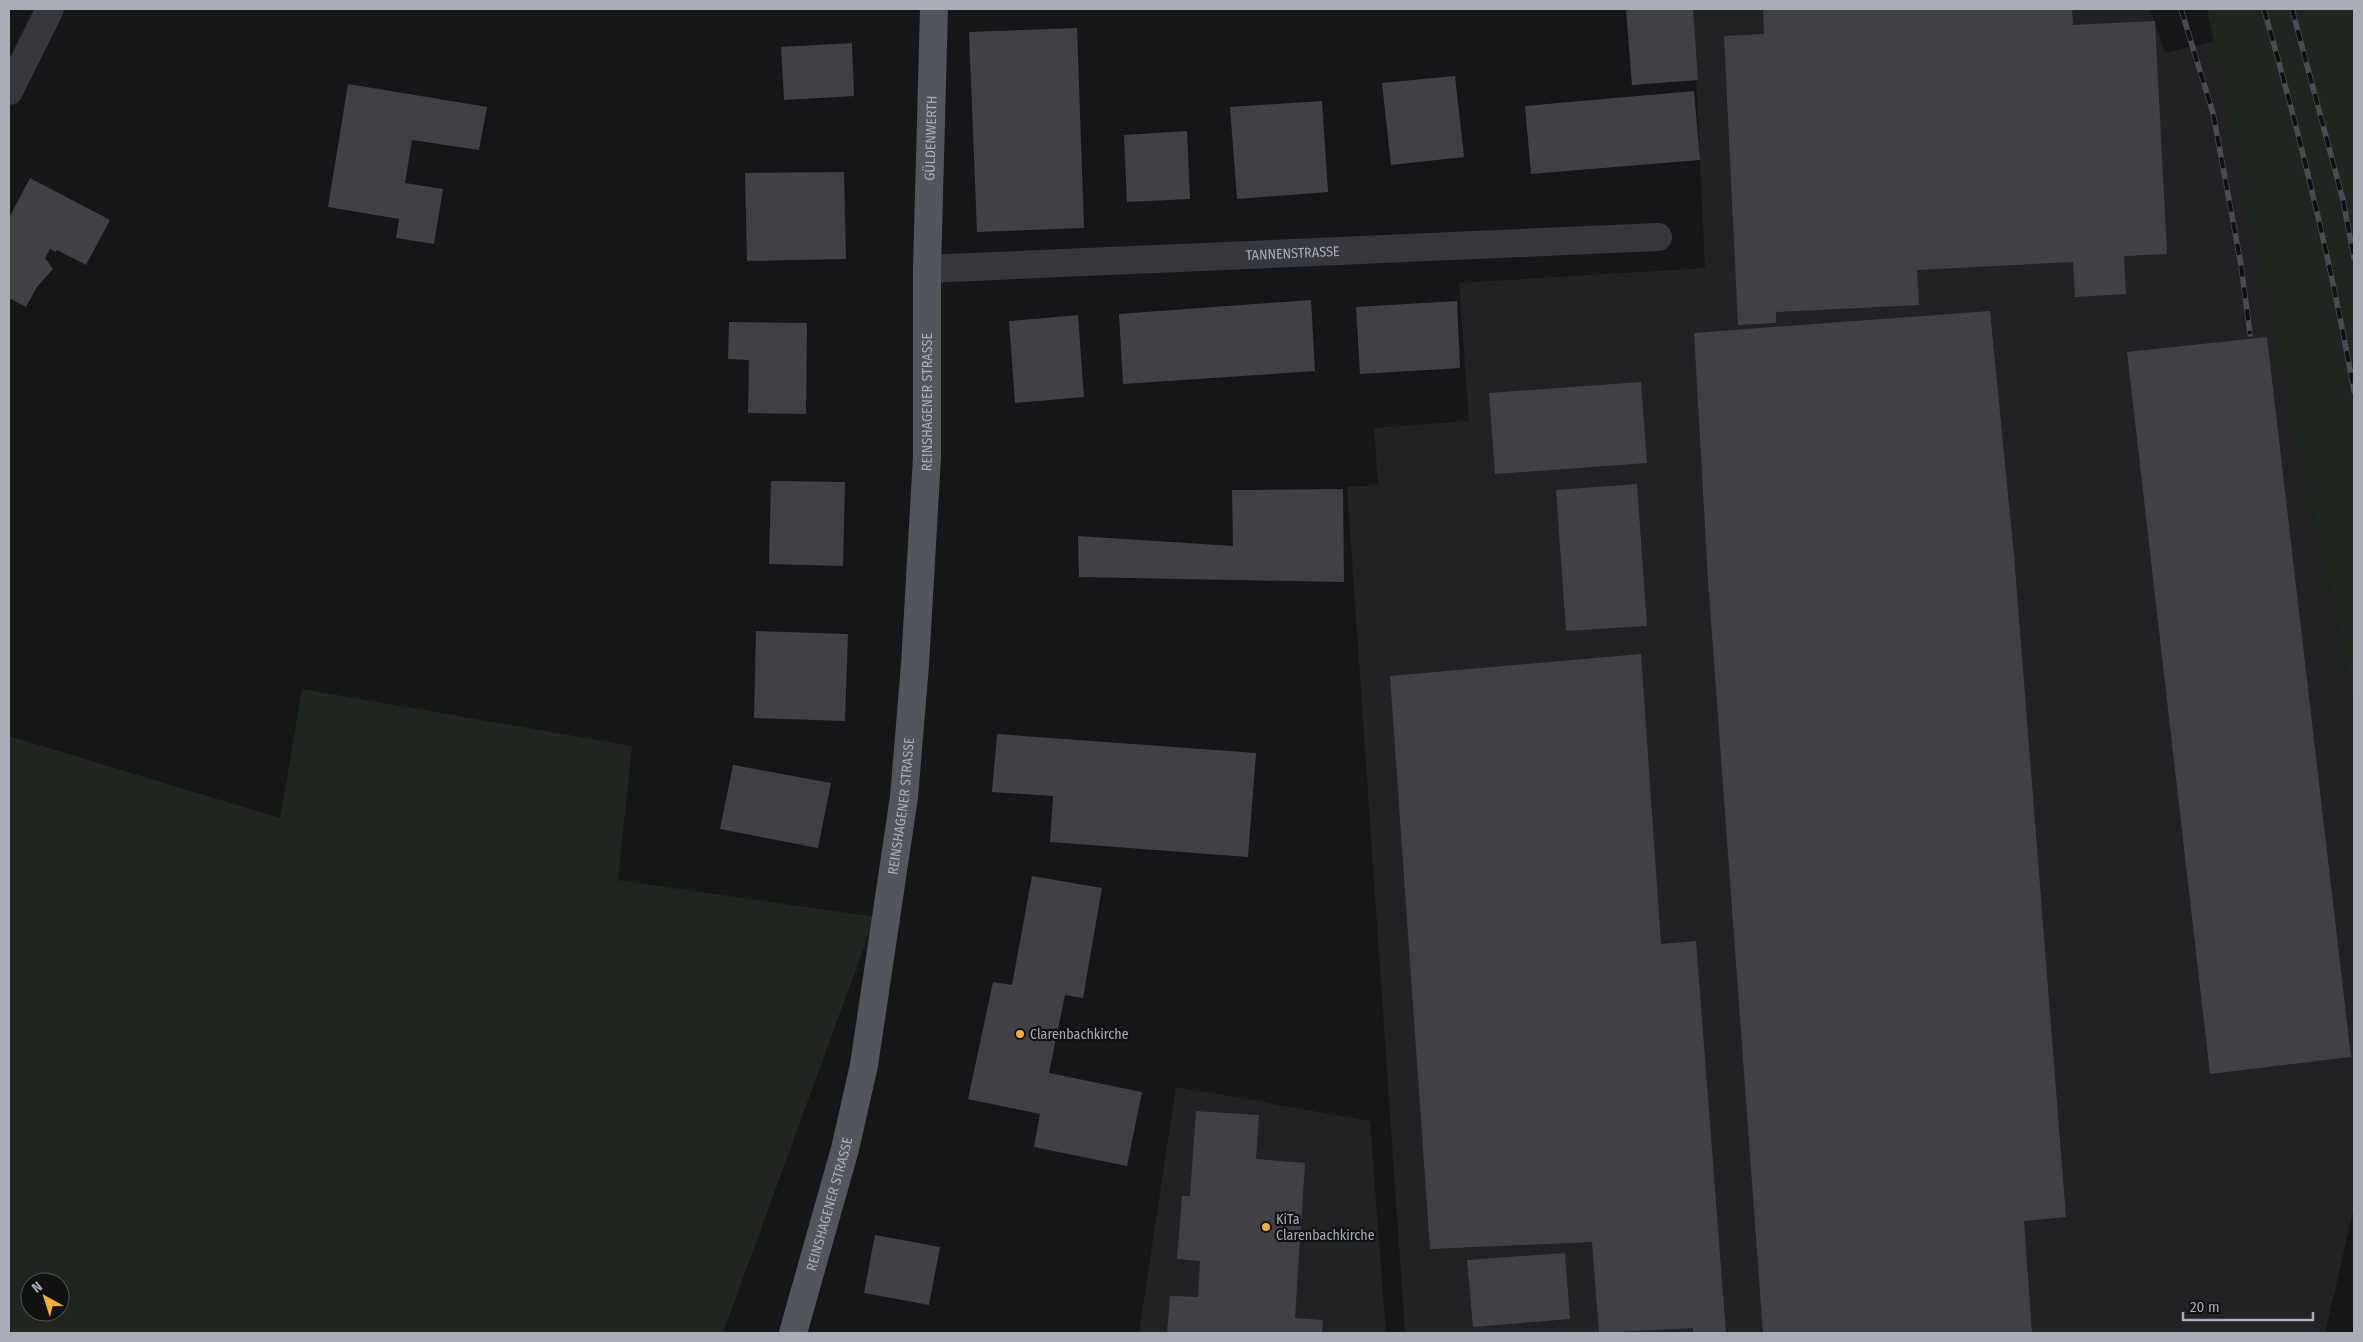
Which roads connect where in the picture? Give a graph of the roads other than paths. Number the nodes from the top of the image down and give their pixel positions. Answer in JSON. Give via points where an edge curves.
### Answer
{"nodes":[{"id":1,"x":50,"y":9,"type":"edge"},
{"id":2,"x":934,"y":9,"type":"edge"},
{"id":3,"x":9,"y":91,"type":"edge"},
{"id":4,"x":1658,"y":237,"type":"dead end"},
{"id":5,"x":927,"y":269,"type":"junction"},
{"id":6,"x":793,"y":1333,"type":"edge"}],
"edges":[{"from":1,"to":3,"type":"street"},
{"from":2,"to":5,"type":"main road","name":"GÜLDENWERTH"},
{"from":4,"to":5,"type":"street","name":"TANNENSTRASSE"},
{"from":5,"to":6,"type":"main road","name":"REINSHAGENER STRASSE","via":[[927,457],[904,797],[864,1065],[845,1150]]}]}
